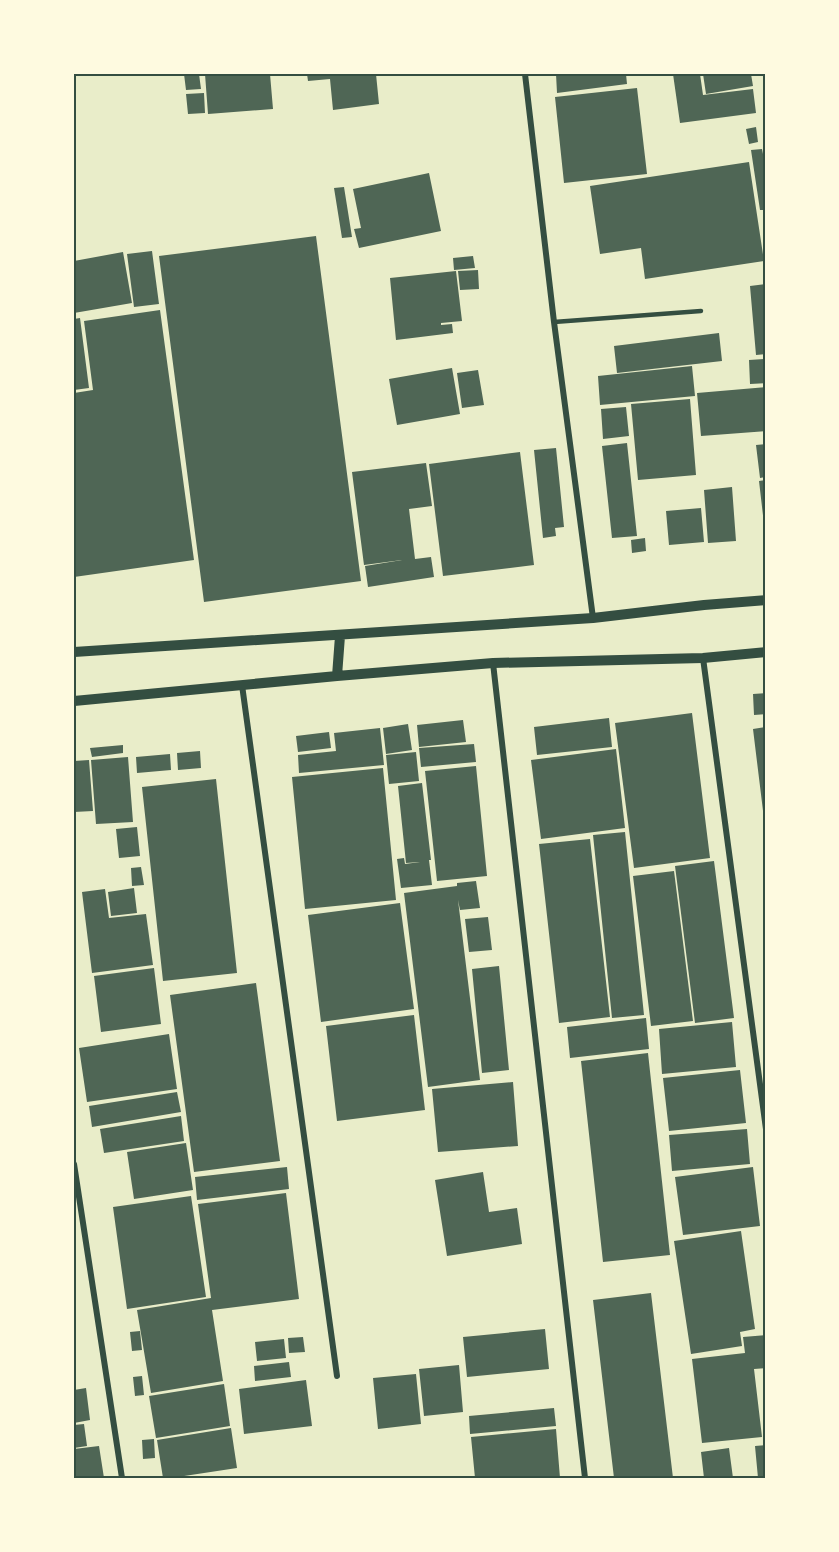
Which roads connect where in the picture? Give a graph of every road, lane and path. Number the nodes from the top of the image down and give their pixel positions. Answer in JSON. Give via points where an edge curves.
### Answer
{"nodes":[{"id":1,"x":525,"y":74,"type":"edge"},
{"id":2,"x":701,"y":311,"type":"dead end"},
{"id":3,"x":554,"y":322,"type":"junction"},
{"id":4,"x":765,"y":600,"type":"edge"},
{"id":5,"x":593,"y":618,"type":"junction"},
{"id":6,"x":340,"y":636,"type":"junction"},
{"id":7,"x":74,"y":652,"type":"edge"},
{"id":8,"x":765,"y":652,"type":"edge"},
{"id":9,"x":703,"y":658,"type":"junction"},
{"id":10,"x":493,"y":663,"type":"junction"},
{"id":11,"x":337,"y":676,"type":"junction"},
{"id":12,"x":242,"y":685,"type":"junction"},
{"id":13,"x":74,"y":700,"type":"edge"},
{"id":14,"x":765,"y":1129,"type":"edge"},
{"id":15,"x":74,"y":1164,"type":"edge"},
{"id":16,"x":337,"y":1376,"type":"dead end"},
{"id":17,"x":122,"y":1479,"type":"edge"},
{"id":18,"x":585,"y":1479,"type":"edge"}],
"edges":[{"from":1,"to":3,"type":"street"},
{"from":2,"to":3,"type":"lane"},
{"from":3,"to":5,"type":"street"},
{"from":4,"to":5,"type":"street"},
{"from":5,"to":6,"type":"street"},
{"from":6,"to":7,"type":"street"},
{"from":6,"to":11,"type":"street"},
{"from":8,"to":9,"type":"street"},
{"from":9,"to":10,"type":"street"},
{"from":9,"to":14,"type":"street"},
{"from":10,"to":11,"type":"street"},
{"from":10,"to":18,"type":"street"},
{"from":11,"to":12,"type":"street"},
{"from":12,"to":13,"type":"street"},
{"from":12,"to":16,"type":"street"},
{"from":15,"to":17,"type":"street"}]}
